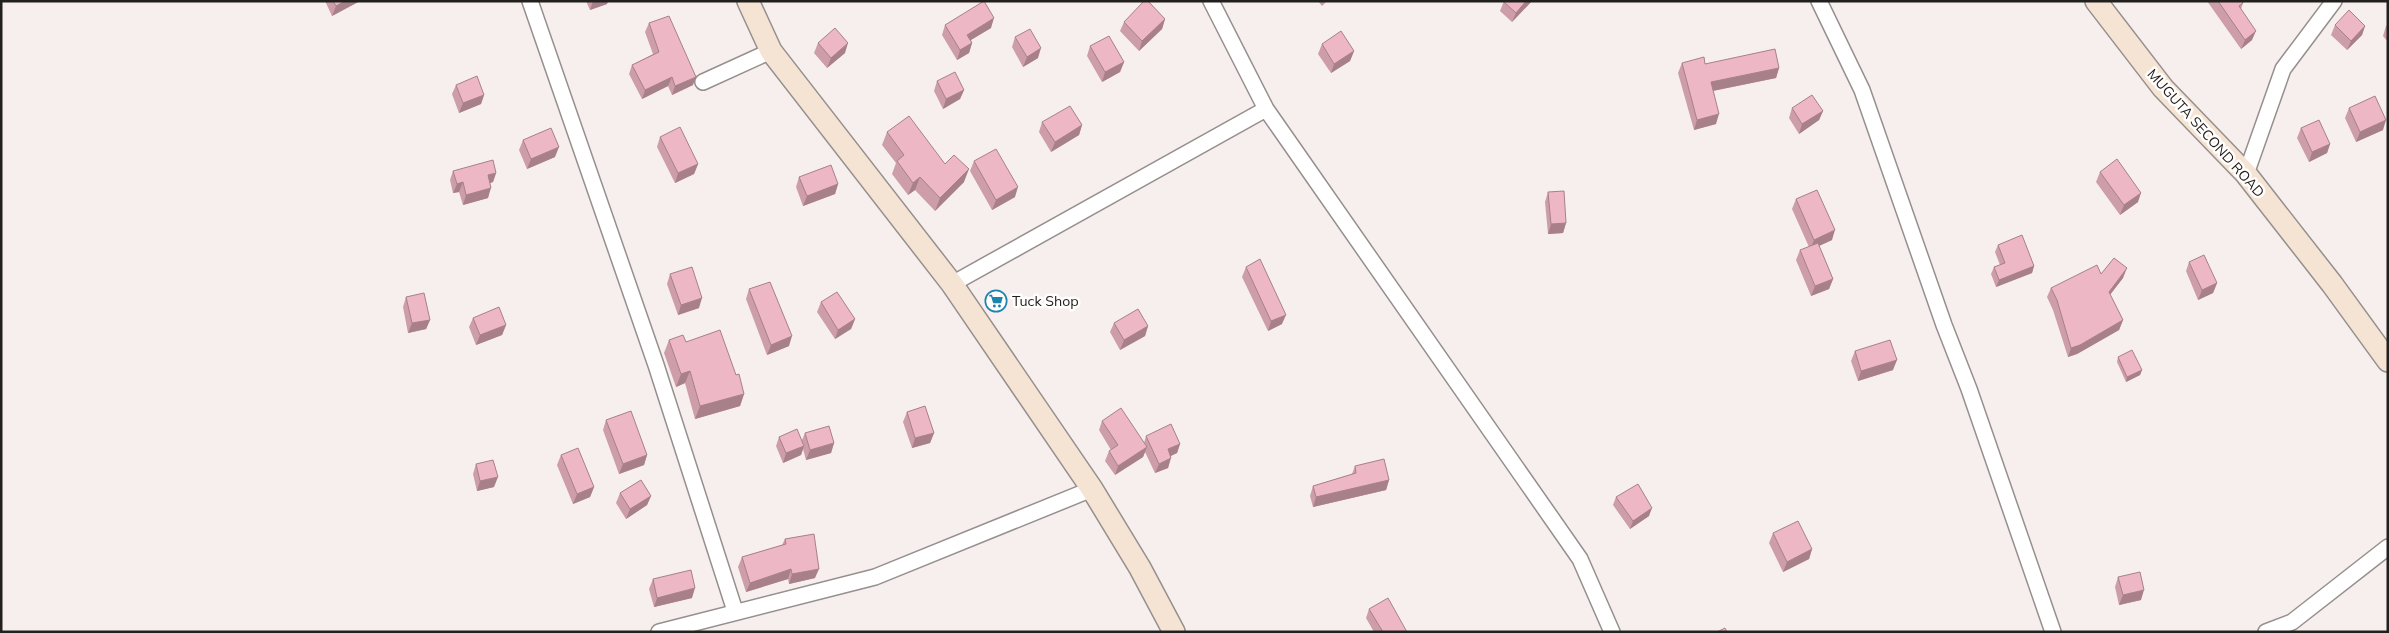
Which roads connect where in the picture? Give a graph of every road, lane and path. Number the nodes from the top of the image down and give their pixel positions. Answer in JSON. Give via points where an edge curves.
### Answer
{"nodes":[{"id":1,"x":530,"y":1,"type":"edge"},
{"id":2,"x":748,"y":1,"type":"edge"},
{"id":3,"x":1211,"y":1,"type":"edge"},
{"id":4,"x":1820,"y":1,"type":"edge"},
{"id":5,"x":2096,"y":1,"type":"edge"},
{"id":6,"x":2334,"y":1,"type":"edge"},
{"id":7,"x":771,"y":50,"type":"junction"},
{"id":8,"x":703,"y":82,"type":"dead end"},
{"id":9,"x":1266,"y":109,"type":"junction"},
{"id":10,"x":2246,"y":174,"type":"junction"},
{"id":11,"x":952,"y":284,"type":"junction"},
{"id":12,"x":2388,"y":361,"type":"edge"},
{"id":13,"x":1092,"y":489,"type":"junction"},
{"id":14,"x":2388,"y":547,"type":"edge"},
{"id":15,"x":735,"y":611,"type":"junction"},
{"id":16,"x":659,"y":632,"type":"edge"},
{"id":17,"x":1174,"y":632,"type":"edge"},
{"id":18,"x":1612,"y":632,"type":"edge"},
{"id":19,"x":2053,"y":632,"type":"edge"},
{"id":20,"x":2266,"y":632,"type":"edge"}],
"edges":[{"from":1,"to":15,"type":"street","via":[[656,365]]},
{"from":2,"to":7,"type":"street"},
{"from":3,"to":9,"type":"street"},
{"from":4,"to":19,"type":"street","via":[[1862,90]]},
{"from":5,"to":10,"type":"street","name":"MUGUTA SECOND ROAD","via":[[2162,88]]},
{"from":6,"to":10,"type":"street","via":[[2283,69]]},
{"from":7,"to":8,"type":"street"},
{"from":7,"to":11,"type":"street"},
{"from":9,"to":11,"type":"street"},
{"from":9,"to":18,"type":"street","via":[[1580,559]]},
{"from":10,"to":12,"type":"street","name":"MUGUTA SECOND ROAD"},
{"from":11,"to":13,"type":"street"},
{"from":13,"to":15,"type":"street","via":[[875,577]]},
{"from":13,"to":17,"type":"street"},
{"from":14,"to":20,"type":"street","via":[[2292,622]]},
{"from":15,"to":16,"type":"street"}]}
